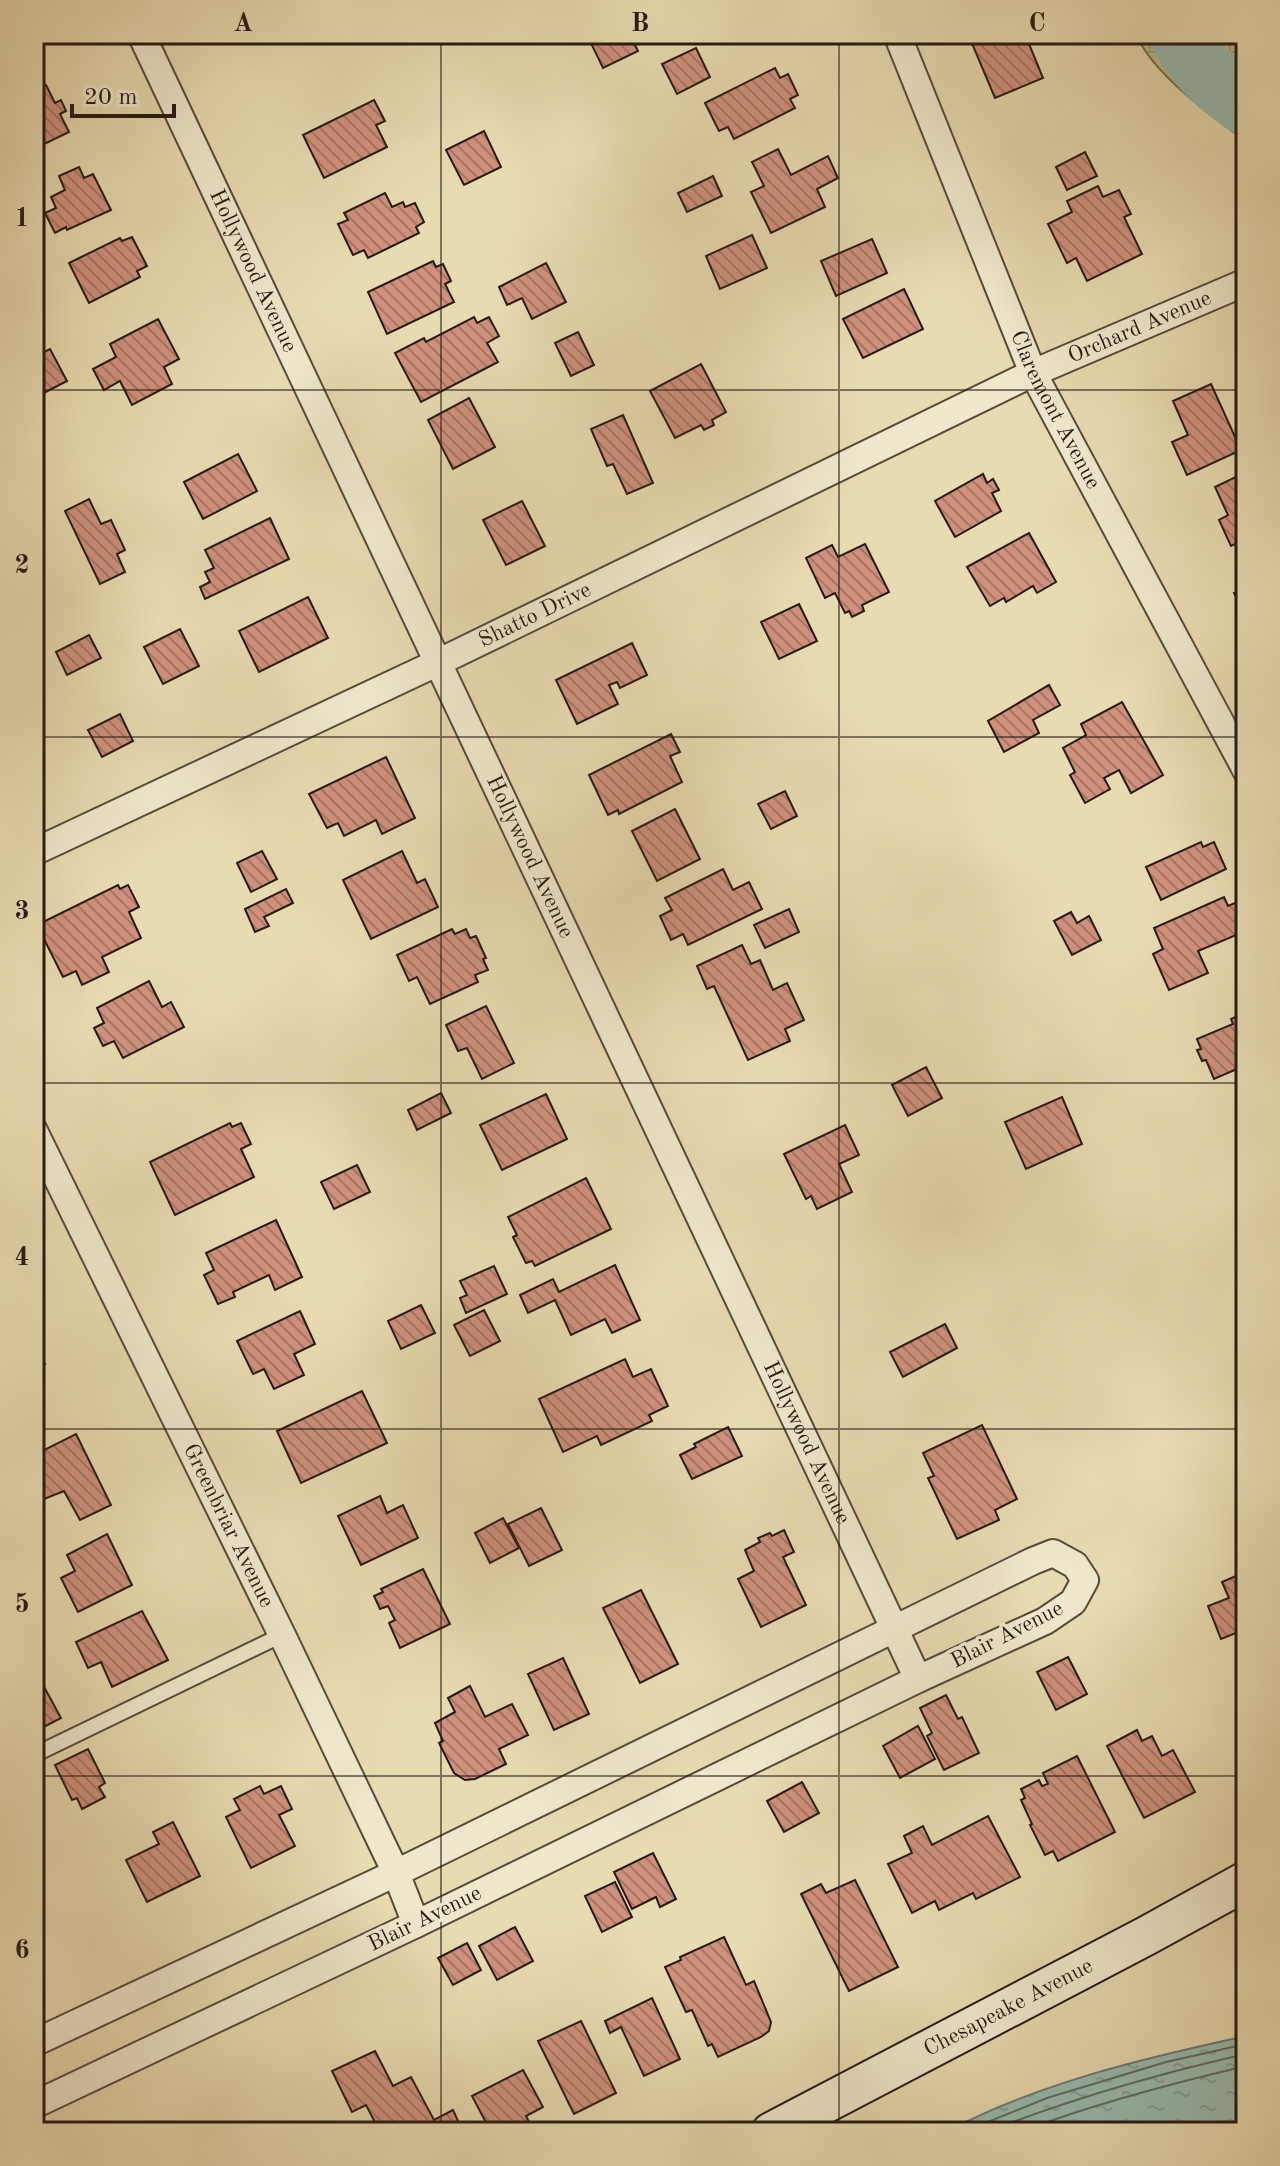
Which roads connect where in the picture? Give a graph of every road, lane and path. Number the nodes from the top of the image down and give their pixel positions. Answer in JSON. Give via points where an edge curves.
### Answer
{"nodes":[{"id":1,"x":141,"y":34,"type":"edge"},
{"id":2,"x":897,"y":34,"type":"edge"},
{"id":3,"x":1246,"y":282,"type":"edge"},
{"id":4,"x":1033,"y":373,"type":"junction"},
{"id":5,"x":439,"y":662,"type":"junction"},
{"id":6,"x":1246,"y":770,"type":"edge"},
{"id":7,"x":34,"y":852,"type":"edge"},
{"id":8,"x":34,"y":1131,"type":"edge"},
{"id":9,"x":894,"y":1628,"type":"junction"},
{"id":10,"x":282,"y":1635,"type":"junction"},
{"id":11,"x":918,"y":1679,"type":"junction"},
{"id":12,"x":34,"y":1755,"type":"edge"},
{"id":13,"x":396,"y":1873,"type":"junction"},
{"id":14,"x":1246,"y":1881,"type":"edge"},
{"id":15,"x":416,"y":1924,"type":"junction"},
{"id":16,"x":34,"y":2043,"type":"edge"},
{"id":17,"x":34,"y":2105,"type":"edge"},
{"id":18,"x":771,"y":2132,"type":"edge"}],
"edges":[{"from":1,"to":5,"type":"street","name":"Hollywood Avenue"},
{"from":2,"to":4,"type":"street","name":"Claremont Avenue"},
{"from":3,"to":4,"type":"street","name":"Orchard Avenue"},
{"from":4,"to":5,"type":"street","name":"Shatto Drive"},
{"from":4,"to":6,"type":"street","name":"Claremont Avenue"},
{"from":5,"to":7,"type":"street","name":"Shatto Drive"},
{"from":5,"to":9,"type":"street","name":"Hollywood Avenue"},
{"from":8,"to":10,"type":"street","name":"Greenbriar Avenue"},
{"from":9,"to":11,"type":"street","name":"Hollywood Avenue"},
{"from":9,"to":11,"type":"street","name":"Blair Avenue","via":[[1053,1553],[1075,1565],[1085,1580],[1073,1602],[1045,1621]]},
{"from":9,"to":13,"type":"street","name":"Blair Avenue"},
{"from":10,"to":12,"type":"lane"},
{"from":10,"to":13,"type":"street","name":"Greenbriar Avenue"},
{"from":11,"to":15,"type":"street","name":"Blair Avenue"},
{"from":13,"to":15,"type":"street","name":"Greenbriar Avenue"},
{"from":13,"to":16,"type":"street","name":"Blair Avenue"},
{"from":14,"to":18,"type":"main road","name":"Chesapeake Avenue"},
{"from":15,"to":17,"type":"street","name":"Blair Avenue"}]}
